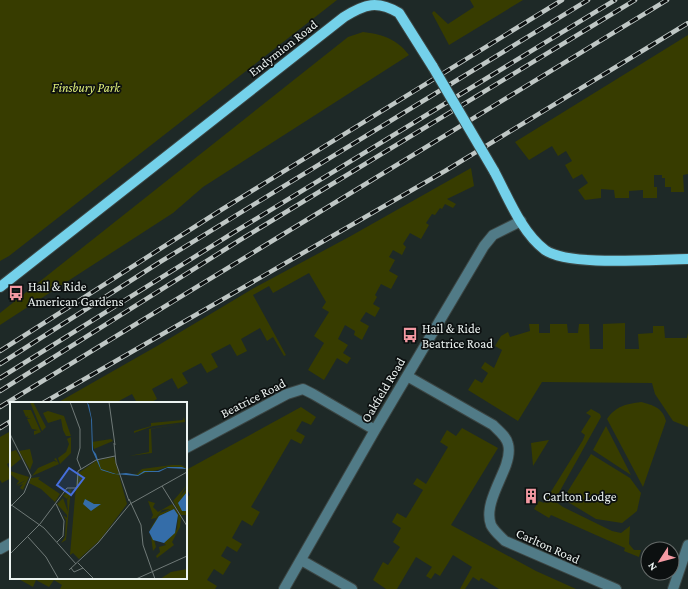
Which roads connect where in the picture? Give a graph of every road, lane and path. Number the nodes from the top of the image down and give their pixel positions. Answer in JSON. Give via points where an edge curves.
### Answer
{"nodes":[{"id":1,"x":521,"y":220,"type":"junction"},
{"id":2,"x":688,"y":259,"type":"edge"},
{"id":3,"x":0,"y":287,"type":"edge"},
{"id":4,"x":407,"y":376,"type":"junction"},
{"id":5,"x":375,"y":430,"type":"junction"},
{"id":6,"x":187,"y":447,"type":"edge"},
{"id":7,"x":10,"y":544,"type":"edge"},
{"id":8,"x":688,"y":545,"type":"edge"},
{"id":9,"x":0,"y":549,"type":"edge"},
{"id":10,"x":301,"y":560,"type":"junction"},
{"id":11,"x":284,"y":589,"type":"edge"},
{"id":12,"x":352,"y":589,"type":"edge"},
{"id":13,"x":616,"y":589,"type":"edge"},
{"id":14,"x":673,"y":589,"type":"edge"}],
"edges":[{"from":1,"to":2,"type":"main road","name":"Endymion Road","via":[[546,251],[557,256],[601,260]]},
{"from":1,"to":3,"type":"main road","name":"Endymion Road","bridge":true,"via":[[410,28],[399,13],[379,1],[361,6],[344,17]]},
{"from":1,"to":4,"type":"street","name":"Oakfield Road","via":[[493,235],[484,246]]},
{"from":4,"to":5,"type":"street","name":"Oakfield Road"},
{"from":4,"to":13,"type":"street","name":"Carlton Road","via":[[493,425],[508,443],[508,460],[490,506],[491,525],[497,534],[505,541]]},
{"from":5,"to":6,"type":"street","name":"Beatrice Road","via":[[303,389],[287,394]]},
{"from":5,"to":10,"type":"street","name":"Oakfield Road"},
{"from":7,"to":9,"type":"street"},
{"from":8,"to":14,"type":"street"},
{"from":10,"to":11,"type":"street","name":"Oakfield Road"},
{"from":10,"to":12,"type":"street"}]}
